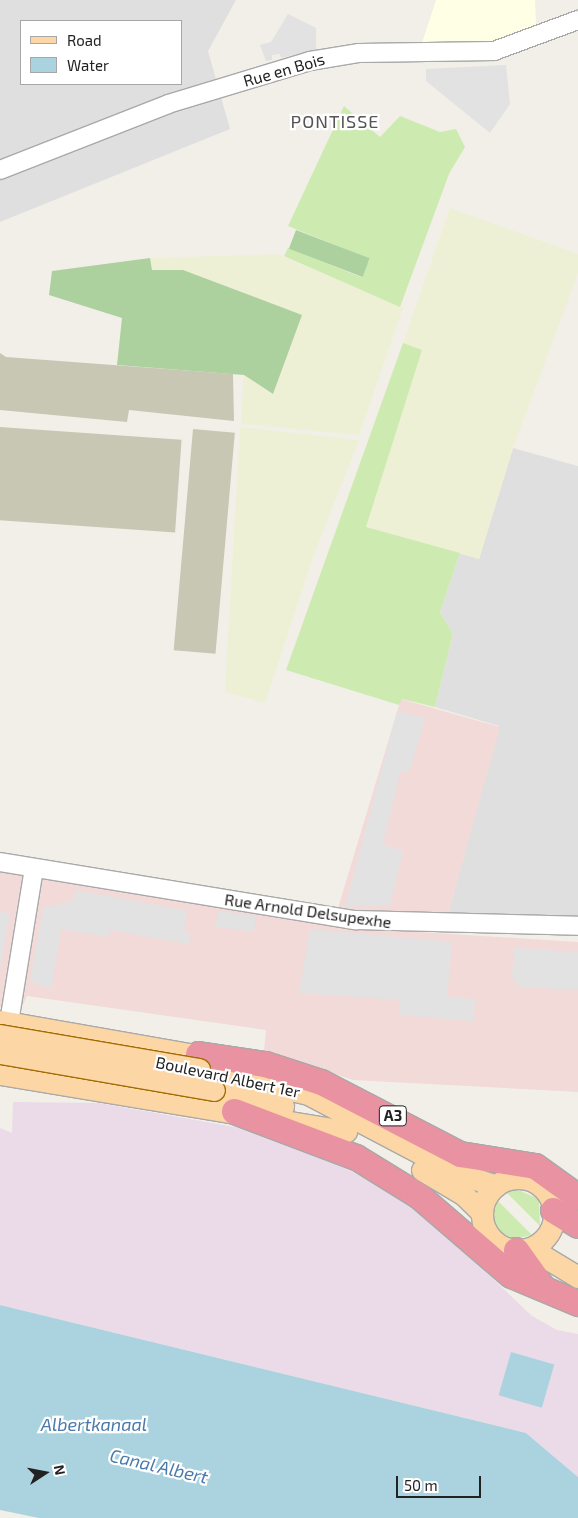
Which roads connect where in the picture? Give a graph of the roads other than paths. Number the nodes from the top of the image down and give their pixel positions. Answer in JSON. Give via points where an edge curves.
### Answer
{"nodes":[{"id":1,"x":578,"y":20,"type":"edge"},
{"id":2,"x":0,"y":170,"type":"edge"},
{"id":3,"x":0,"y":862,"type":"edge"},
{"id":4,"x":34,"y":868,"type":"junction"},
{"id":5,"x":578,"y":926,"type":"edge"},
{"id":6,"x":496,"y":927,"type":"junction"},
{"id":7,"x":578,"y":936,"type":"edge"},
{"id":8,"x":3,"y":1026,"type":"edge"},
{"id":9,"x":0,"y":1053,"type":"edge"},
{"id":10,"x":199,"y":1061,"type":"junction"},
{"id":11,"x":0,"y":1074,"type":"edge"},
{"id":12,"x":234,"y":1111,"type":"junction"},
{"id":13,"x":346,"y":1130,"type":"junction"},
{"id":14,"x":496,"y":1186,"type":"junction"},
{"id":15,"x":578,"y":1197,"type":"edge"},
{"id":16,"x":482,"y":1213,"type":"junction"},
{"id":17,"x":552,"y":1219,"type":"junction"},
{"id":18,"x":578,"y":1225,"type":"edge"},
{"id":19,"x":523,"y":1249,"type":"junction"},
{"id":20,"x":578,"y":1263,"type":"edge"},
{"id":21,"x":578,"y":1277,"type":"edge"},
{"id":22,"x":546,"y":1292,"type":"junction"},
{"id":23,"x":578,"y":1303,"type":"edge"}],
"edges":[{"from":1,"to":2,"type":"street","name":"Rue en Bois","via":[[494,51],[359,53],[310,61],[168,104]]},
{"from":3,"to":4,"type":"street","name":"Rue Arnold Delsupexhe"},
{"from":4,"to":6,"type":"street","name":"Rue Arnold Delsupexhe","via":[[356,920]]},
{"from":4,"to":8,"type":"street"},
{"from":5,"to":6,"type":"street","name":"Rue Arnold Delsupexhe","via":[[502,922]]},
{"from":6,"to":7,"type":"street","name":"Rue Arnold Delsupexhe","via":[[502,932]]},
{"from":8,"to":10,"type":"main road","name":"Boulevard Albert 1er","bridge":true},
{"from":8,"to":11,"type":"street"},
{"from":9,"to":13,"type":"main road","name":"Boulevard Albert 1er","bridge":true,"via":[[214,1090],[281,1106]]},
{"from":10,"to":14,"type":"main road","name":"Boulevard Albert 1er","via":[[308,1094],[460,1174]]},
{"from":10,"to":15,"type":"highway","number":"A3","via":[[241,1059],[321,1082],[460,1154],[535,1166]]},
{"from":11,"to":12,"type":"main road"},
{"from":12,"to":13,"type":"main road"},
{"from":12,"to":22,"type":"highway","via":[[356,1157],[419,1196],[511,1275]]},
{"from":13,"to":16,"type":"main road","name":"Boulevard Albert 1er","via":[[453,1187]]},
{"from":14,"to":16,"type":"main road"},
{"from":14,"to":17,"type":"main road","via":[[513,1179],[531,1181],[546,1192]]},
{"from":16,"to":19,"type":"main road","name":"Boulevard Albert 1er","via":[[489,1235]]},
{"from":17,"to":18,"type":"highway"},
{"from":17,"to":19,"type":"main road"},
{"from":17,"to":20,"type":"main road","via":[[563,1253]]},
{"from":19,"to":21,"type":"main road","name":"Boulevard Albert 1er"},
{"from":19,"to":22,"type":"highway"},
{"from":22,"to":23,"type":"highway"}]}
